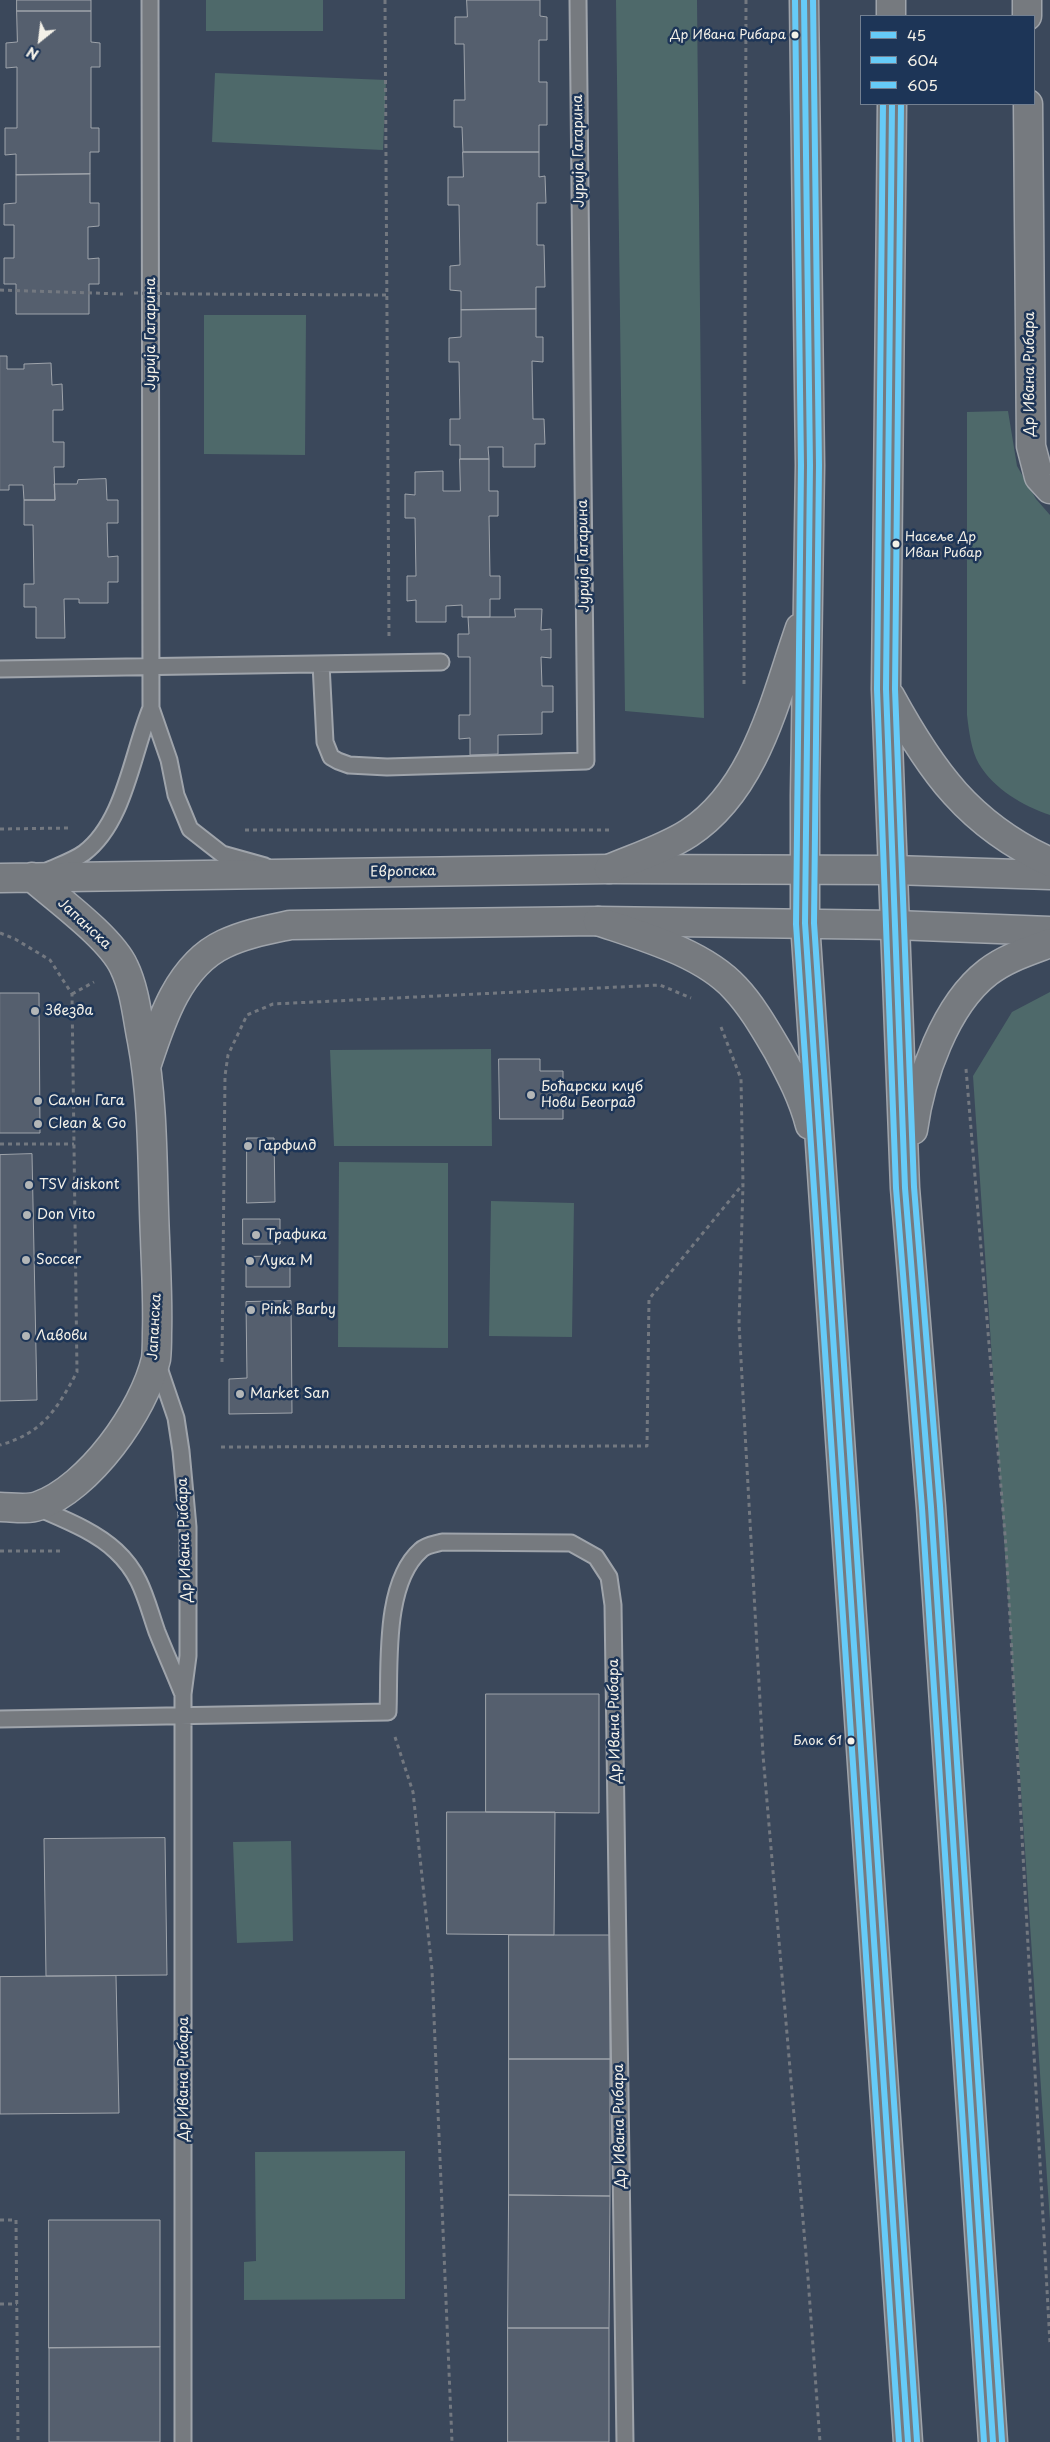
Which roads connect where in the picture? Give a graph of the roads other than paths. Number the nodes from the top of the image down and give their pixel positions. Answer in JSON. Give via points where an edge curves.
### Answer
{"nodes":[{"id":1,"x":150,"y":0,"type":"edge"},
{"id":2,"x":578,"y":0,"type":"edge"},
{"id":3,"x":804,"y":0,"type":"edge"},
{"id":4,"x":891,"y":0,"type":"edge"},
{"id":5,"x":1027,"y":0,"type":"edge"},
{"id":6,"x":891,"y":15,"type":"edge"},
{"id":7,"x":1027,"y":15,"type":"edge"},
{"id":8,"x":892,"y":105,"type":"edge"},
{"id":9,"x":1028,"y":105,"type":"edge"},
{"id":10,"x":1050,"y":490,"type":"edge"},
{"id":11,"x":807,"y":608,"type":"junction"},
{"id":12,"x":441,"y":662,"type":"dead end"},
{"id":13,"x":321,"y":664,"type":"junction"},
{"id":14,"x":152,"y":667,"type":"junction"},
{"id":15,"x":0,"y":669,"type":"edge"},
{"id":16,"x":886,"y":689,"type":"junction"},
{"id":17,"x":151,"y":708,"type":"junction"},
{"id":18,"x":1050,"y":862,"type":"edge"},
{"id":19,"x":609,"y":869,"type":"junction"},
{"id":20,"x":805,"y":870,"type":"junction"},
{"id":21,"x":893,"y":870,"type":"junction"},
{"id":22,"x":292,"y":874,"type":"junction"},
{"id":23,"x":1050,"y":875,"type":"edge"},
{"id":24,"x":32,"y":877,"type":"junction"},
{"id":25,"x":0,"y":878,"type":"edge"},
{"id":26,"x":598,"y":921,"type":"junction"},
{"id":27,"x":805,"y":923,"type":"junction"},
{"id":28,"x":895,"y":925,"type":"junction"},
{"id":29,"x":1050,"y":931,"type":"edge"},
{"id":30,"x":1050,"y":943,"type":"edge"},
{"id":31,"x":147,"y":1064,"type":"junction"},
{"id":32,"x":823,"y":1177,"type":"junction"},
{"id":33,"x":905,"y":1188,"type":"junction"},
{"id":34,"x":156,"y":1358,"type":"junction"},
{"id":35,"x":0,"y":1507,"type":"edge"},
{"id":36,"x":36,"y":1507,"type":"junction"},
{"id":37,"x":183,"y":1694,"type":"junction"},
{"id":38,"x":185,"y":1716,"type":"junction"},
{"id":39,"x":0,"y":1719,"type":"edge"},
{"id":40,"x":183,"y":2442,"type":"edge"},
{"id":41,"x":625,"y":2442,"type":"edge"},
{"id":42,"x":908,"y":2442,"type":"edge"},
{"id":43,"x":993,"y":2442,"type":"edge"}],
"edges":[{"from":1,"to":14,"type":"lane","name":"Јурија Гагарина"},
{"from":2,"to":13,"type":"lane","name":"Јурија Гагарина","via":[[586,761],[387,766],[344,763],[331,757],[324,742]]},
{"from":3,"to":11,"type":"main road","via":[[810,465]]},
{"from":4,"to":6,"type":"main road"},
{"from":5,"to":7,"type":"main road"},
{"from":8,"to":16,"type":"main road"},
{"from":9,"to":10,"type":"main road","name":"Др Ивана Рибара","via":[[1031,446],[1039,477]]},
{"from":11,"to":19,"type":"main road","via":[[759,744],[741,778],[718,808],[688,834]]},
{"from":11,"to":20,"type":"main road"},
{"from":12,"to":13,"type":"lane"},
{"from":13,"to":14,"type":"lane"},
{"from":14,"to":15,"type":"lane"},
{"from":14,"to":17,"type":"lane","name":"Јурија Гагарина"},
{"from":16,"to":18,"type":"main road","via":[[922,753],[954,794],[993,828]]},
{"from":16,"to":21,"type":"main road"},
{"from":17,"to":22,"type":"lane","name":"Јурија Гагарина","via":[[169,760],[176,794],[190,829],[222,854]]},
{"from":17,"to":24,"type":"lane","name":"Јурија Гагарина","via":[[122,796],[106,828],[83,854]]},
{"from":19,"to":20,"type":"main road","name":"Европска"},
{"from":19,"to":22,"type":"main road","name":"Европска"},
{"from":20,"to":21,"type":"main road"},
{"from":20,"to":27,"type":"main road"},
{"from":21,"to":23,"type":"main road"},
{"from":21,"to":28,"type":"main road"},
{"from":22,"to":24,"type":"main road","name":"Европска"},
{"from":24,"to":25,"type":"main road","name":"Европска"},
{"from":24,"to":31,"type":"main road","name":"Јапанска","via":[[98,934],[124,966],[137,1010]]},
{"from":26,"to":27,"type":"main road"},
{"from":26,"to":31,"type":"main road","name":"Јапанска","via":[[290,925],[250,934],[222,945],[197,963],[178,988]]},
{"from":26,"to":32,"type":"main road","via":[[698,960],[734,987],[763,1024],[804,1103]]},
{"from":27,"to":28,"type":"main road"},
{"from":27,"to":32,"type":"main road"},
{"from":28,"to":29,"type":"main road"},
{"from":28,"to":33,"type":"main road"},
{"from":30,"to":33,"type":"main road","via":[[1012,957],[988,972],[955,1012],[930,1059],[916,1109]]},
{"from":31,"to":34,"type":"main road","name":"Јапанска","via":[[158,1310]]},
{"from":32,"to":42,"type":"main road"},
{"from":33,"to":43,"type":"main road","via":[[931,1507]]},
{"from":34,"to":36,"type":"main road","name":"Јапанска","via":[[144,1392],[114,1442],[62,1494]]},
{"from":34,"to":37,"type":"lane","name":"Др Ивана Рибара","via":[[176,1418],[188,1527],[188,1656]]},
{"from":35,"to":36,"type":"main road","name":"Јапанска"},
{"from":36,"to":37,"type":"lane","name":"Др Ивана Рибара","via":[[84,1530],[116,1551],[135,1574]]},
{"from":37,"to":38,"type":"lane","name":"Др Ивана Рибара"},
{"from":38,"to":39,"type":"lane"},
{"from":38,"to":40,"type":"lane","name":"Др Ивана Рибара"},
{"from":38,"to":41,"type":"lane","name":"Др Ивана Рибара","via":[[388,1712],[392,1618],[399,1585],[408,1564],[422,1548],[442,1542],[571,1543],[596,1557],[610,1576]]}]}
